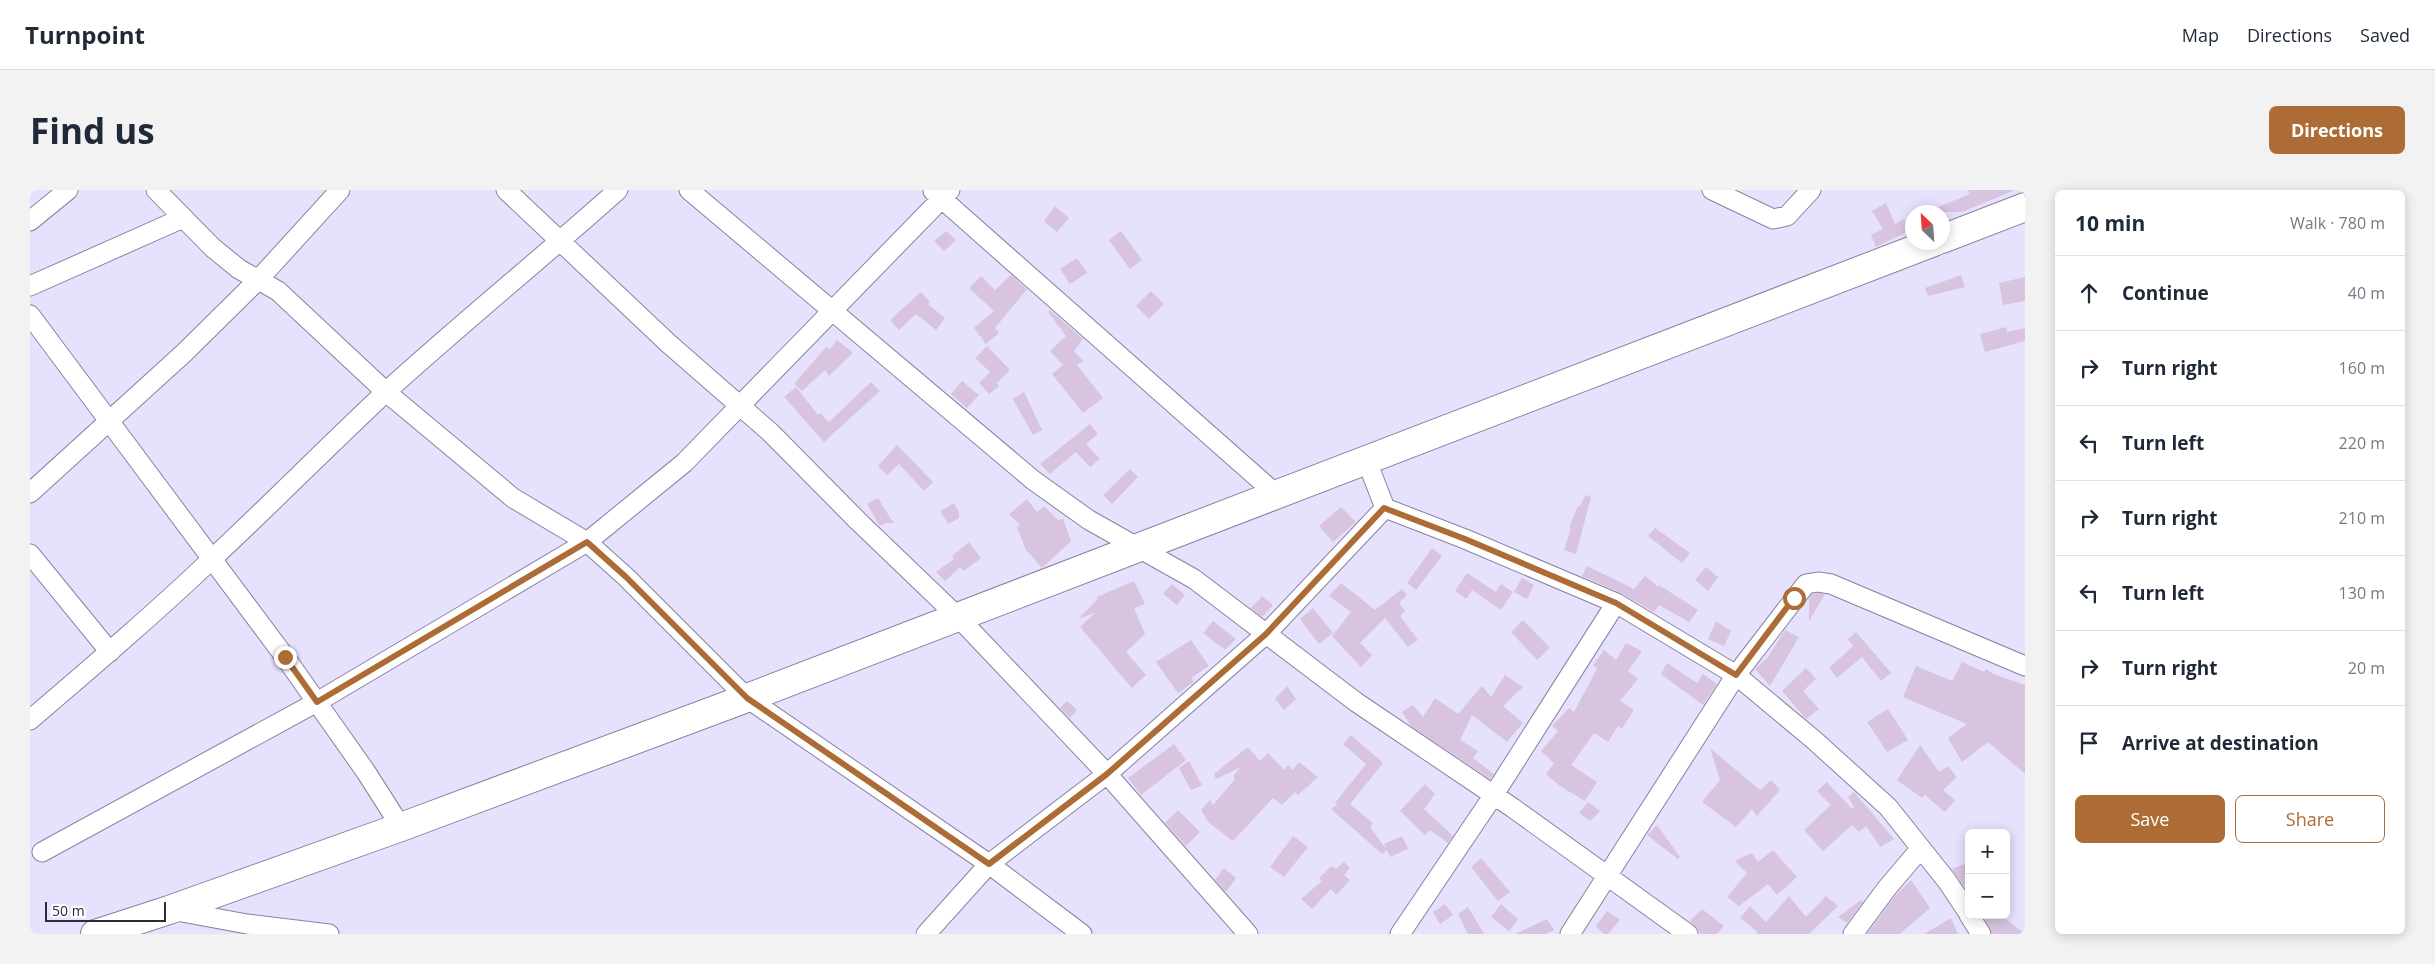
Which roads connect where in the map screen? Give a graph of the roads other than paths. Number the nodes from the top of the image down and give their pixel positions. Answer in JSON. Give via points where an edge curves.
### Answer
{"nodes":[{"id":1,"x":68,"y":190,"type":"edge"},
{"id":2,"x":156,"y":190,"type":"edge"},
{"id":3,"x":340,"y":190,"type":"edge"},
{"id":4,"x":506,"y":190,"type":"edge"},
{"id":5,"x":618,"y":190,"type":"edge"},
{"id":6,"x":689,"y":190,"type":"edge"},
{"id":7,"x":1712,"y":190,"type":"edge"},
{"id":8,"x":1811,"y":190,"type":"edge"},
{"id":9,"x":941,"y":193,"type":"edge"},
{"id":10,"x":2025,"y":207,"type":"edge"},
{"id":11,"x":183,"y":218,"type":"junction"},
{"id":12,"x":30,"y":221,"type":"edge"},
{"id":13,"x":1950,"y":236,"type":"edge"},
{"id":14,"x":560,"y":242,"type":"junction"},
{"id":15,"x":1913,"y":250,"type":"edge"},
{"id":16,"x":258,"y":280,"type":"junction"},
{"id":17,"x":30,"y":286,"type":"edge"},
{"id":18,"x":834,"y":311,"type":"junction"},
{"id":19,"x":30,"y":316,"type":"edge"},
{"id":20,"x":386,"y":392,"type":"junction"},
{"id":21,"x":740,"y":406,"type":"junction"},
{"id":22,"x":110,"y":421,"type":"junction"},
{"id":23,"x":1366,"y":459,"type":"junction"},
{"id":24,"x":30,"y":493,"type":"edge"},
{"id":25,"x":1277,"y":495,"type":"junction"},
{"id":26,"x":1384,"y":508,"type":"junction"},
{"id":27,"x":587,"y":542,"type":"junction"},
{"id":28,"x":1138,"y":549,"type":"junction"},
{"id":29,"x":30,"y":554,"type":"edge"},
{"id":30,"x":212,"y":560,"type":"junction"},
{"id":31,"x":1616,"y":603,"type":"junction"},
{"id":32,"x":958,"y":617,"type":"junction"},
{"id":33,"x":1266,"y":634,"type":"junction"},
{"id":34,"x":110,"y":652,"type":"junction"},
{"id":35,"x":2025,"y":666,"type":"edge"},
{"id":36,"x":1736,"y":675,"type":"junction"},
{"id":37,"x":747,"y":698,"type":"junction"},
{"id":38,"x":317,"y":702,"type":"junction"},
{"id":39,"x":30,"y":720,"type":"edge"},
{"id":40,"x":1107,"y":774,"type":"junction"},
{"id":41,"x":1493,"y":796,"type":"junction"},
{"id":42,"x":401,"y":827,"type":"junction"},
{"id":43,"x":1921,"y":848,"type":"junction"},
{"id":44,"x":42,"y":852,"type":"dead end"},
{"id":45,"x":989,"y":864,"type":"junction"},
{"id":46,"x":1607,"y":877,"type":"junction"},
{"id":47,"x":1965,"y":909,"type":"edge"},
{"id":48,"x":169,"y":910,"type":"junction"},
{"id":49,"x":1972,"y":919,"type":"edge"},
{"id":50,"x":139,"y":928,"type":"edge"},
{"id":51,"x":95,"y":934,"type":"edge"},
{"id":52,"x":329,"y":934,"type":"edge"},
{"id":53,"x":926,"y":934,"type":"edge"},
{"id":54,"x":1082,"y":934,"type":"edge"},
{"id":55,"x":1248,"y":934,"type":"edge"},
{"id":56,"x":1400,"y":934,"type":"edge"},
{"id":57,"x":1570,"y":934,"type":"edge"},
{"id":58,"x":1688,"y":934,"type":"edge"},
{"id":59,"x":1853,"y":934,"type":"edge"},
{"id":60,"x":1981,"y":934,"type":"edge"}],
"edges":[{"from":1,"to":12,"type":"street"},
{"from":2,"to":11,"type":"street"},
{"from":3,"to":16,"type":"street"},
{"from":4,"to":14,"type":"street"},
{"from":5,"to":14,"type":"street"},
{"from":6,"to":18,"type":"street"},
{"from":7,"to":8,"type":"street","via":[[1773,219],[1787,216]]},
{"from":9,"to":18,"type":"street"},
{"from":9,"to":25,"type":"street"},
{"from":10,"to":13,"type":"highway"},
{"from":11,"to":16,"type":"street","via":[[239,269]]},
{"from":11,"to":17,"type":"street"},
{"from":14,"to":20,"type":"street","via":[[495,294]]},
{"from":14,"to":21,"type":"street"},
{"from":15,"to":23,"type":"highway"},
{"from":16,"to":20,"type":"street","via":[[278,291]]},
{"from":16,"to":22,"type":"street"},
{"from":18,"to":21,"type":"street"},
{"from":18,"to":28,"type":"street","via":[[1033,480],[1089,520]]},
{"from":19,"to":22,"type":"street"},
{"from":20,"to":27,"type":"street","via":[[513,498]]},
{"from":20,"to":30,"type":"street"},
{"from":21,"to":27,"type":"street","via":[[684,462]]},
{"from":21,"to":32,"type":"street"},
{"from":22,"to":24,"type":"street"},
{"from":22,"to":30,"type":"street"},
{"from":23,"to":25,"type":"highway"},
{"from":23,"to":26,"type":"street"},
{"from":25,"to":28,"type":"highway"},
{"from":26,"to":31,"type":"street"},
{"from":26,"to":33,"type":"street"},
{"from":27,"to":37,"type":"street"},
{"from":27,"to":38,"type":"street"},
{"from":28,"to":32,"type":"highway"},
{"from":28,"to":33,"type":"street","via":[[1194,579]]},
{"from":29,"to":34,"type":"street"},
{"from":30,"to":34,"type":"street"},
{"from":30,"to":38,"type":"street"},
{"from":31,"to":36,"type":"street"},
{"from":31,"to":41,"type":"street"},
{"from":32,"to":37,"type":"highway"},
{"from":32,"to":40,"type":"street"},
{"from":33,"to":40,"type":"street"},
{"from":33,"to":41,"type":"street","via":[[1356,702]]},
{"from":34,"to":39,"type":"street"},
{"from":35,"to":36,"type":"street","via":[[1831,584],[1818,582],[1806,584]]},
{"from":36,"to":43,"type":"street","via":[[1888,807]]},
{"from":36,"to":46,"type":"street"},
{"from":37,"to":42,"type":"highway"},
{"from":37,"to":45,"type":"street"},
{"from":38,"to":42,"type":"street"},
{"from":38,"to":44,"type":"street"},
{"from":40,"to":45,"type":"street"},
{"from":40,"to":55,"type":"street"},
{"from":41,"to":46,"type":"street"},
{"from":41,"to":56,"type":"street"},
{"from":42,"to":48,"type":"highway"},
{"from":43,"to":47,"type":"street"},
{"from":43,"to":59,"type":"street"},
{"from":45,"to":53,"type":"street"},
{"from":45,"to":54,"type":"street"},
{"from":46,"to":57,"type":"street"},
{"from":46,"to":58,"type":"street"},
{"from":48,"to":50,"type":"highway"},
{"from":48,"to":52,"type":"street"},
{"from":49,"to":60,"type":"street"},
{"from":50,"to":51,"type":"highway"}]}
